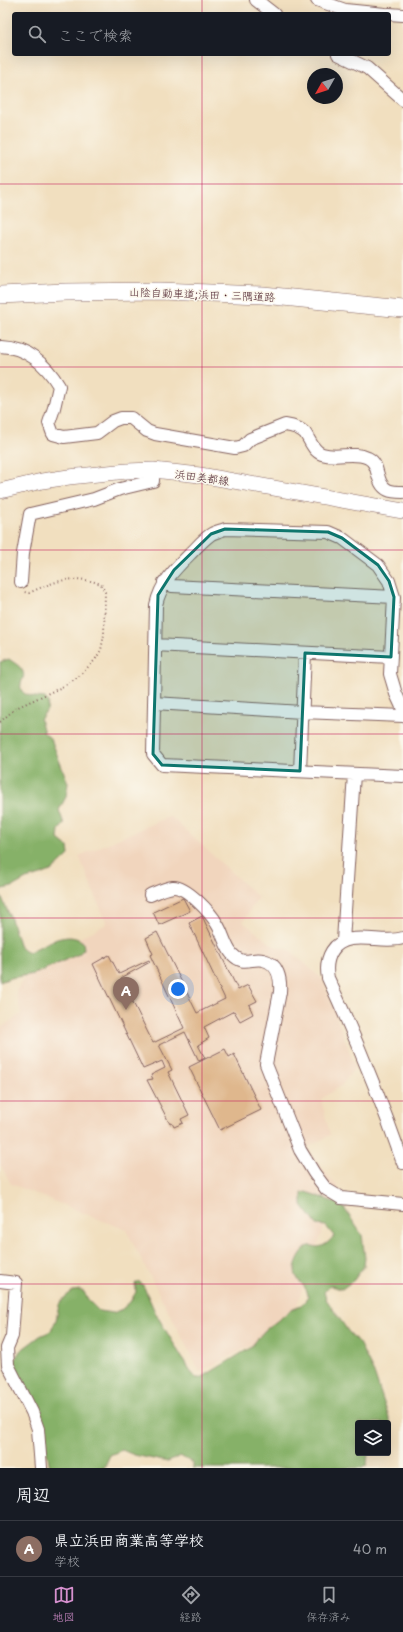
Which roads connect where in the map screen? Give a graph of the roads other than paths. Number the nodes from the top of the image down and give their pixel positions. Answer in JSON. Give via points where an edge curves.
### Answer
{"nodes":[{"id":1,"x":256,"y":0,"type":"edge"},
{"id":2,"x":317,"y":0,"type":"edge"},
{"id":3,"x":271,"y":12,"type":"edge"},
{"id":4,"x":365,"y":12,"type":"edge"},
{"id":5,"x":391,"y":14,"type":"edge"},
{"id":6,"x":403,"y":15,"type":"edge"},
{"id":7,"x":342,"y":56,"type":"edge"},
{"id":8,"x":403,"y":100,"type":"edge"},
{"id":9,"x":0,"y":295,"type":"edge"},
{"id":10,"x":403,"y":309,"type":"edge"},
{"id":11,"x":0,"y":346,"type":"edge"},
{"id":12,"x":153,"y":470,"type":"junction"},
{"id":13,"x":0,"y":491,"type":"edge"},
{"id":14,"x":403,"y":492,"type":"edge"},
{"id":15,"x":403,"y":511,"type":"edge"},
{"id":16,"x":21,"y":582,"type":"road end"},
{"id":17,"x":164,"y":582,"type":"junction"},
{"id":18,"x":394,"y":597,"type":"junction"},
{"id":19,"x":155,"y":645,"type":"junction"},
{"id":20,"x":305,"y":653,"type":"junction"},
{"id":21,"x":391,"y":657,"type":"junction"},
{"id":22,"x":154,"y":703,"type":"junction"},
{"id":23,"x":403,"y":709,"type":"edge"},
{"id":24,"x":302,"y":712,"type":"junction"},
{"id":25,"x":403,"y":716,"type":"edge"},
{"id":26,"x":300,"y":771,"type":"junction"},
{"id":27,"x":354,"y":774,"type":"junction"},
{"id":28,"x":403,"y":776,"type":"edge"},
{"id":29,"x":150,"y":896,"type":"dead end"},
{"id":30,"x":403,"y":938,"type":"edge"},
{"id":31,"x":343,"y":941,"type":"junction"},
{"id":32,"x":403,"y":1163,"type":"edge"},
{"id":33,"x":403,"y":1204,"type":"edge"},
{"id":34,"x":2,"y":1279,"type":"edge"},
{"id":35,"x":3,"y":1346,"type":"edge"},
{"id":36,"x":41,"y":1468,"type":"edge"}],
"edges":[{"from":1,"to":3,"type":"street"},
{"from":2,"to":4,"type":"street","via":[[345,10]]},
{"from":5,"to":6,"type":"street"},
{"from":7,"to":8,"type":"street","via":[[367,68]]},
{"from":9,"to":10,"type":"highway","name":"山陰自動車道;浜田・三隅道路","via":[[128,292],[255,295]]},
{"from":11,"to":14,"type":"street","via":[[24,352],[40,362],[59,386],[49,423],[53,434],[64,436],[98,433],[113,420],[131,418],[155,434],[236,448],[285,425],[304,432],[318,452],[323,454],[360,455],[369,458],[375,464],[381,485],[389,490]]},
{"from":12,"to":13,"type":"main road","name":"浜田美都線","via":[[68,477]]},
{"from":12,"to":15,"type":"main road","name":"浜田美都線","via":[[200,475]]},
{"from":12,"to":16,"type":"street","via":[[153,481],[94,499],[30,514]]},
{"from":17,"to":18,"type":"street","via":[[172,586]]},
{"from":17,"to":18,"type":"street","via":[[203,541],[225,529],[328,532],[342,538],[378,565],[389,581]]},
{"from":17,"to":19,"type":"street","via":[[156,605]]},
{"from":18,"to":21,"type":"street"},
{"from":19,"to":20,"type":"street"},
{"from":19,"to":22,"type":"street"},
{"from":20,"to":21,"type":"street"},
{"from":20,"to":24,"type":"street"},
{"from":21,"to":23,"type":"street","via":[[390,674]]},
{"from":22,"to":24,"type":"street"},
{"from":22,"to":26,"type":"street","via":[[153,754],[162,765]]},
{"from":24,"to":25,"type":"street"},
{"from":24,"to":26,"type":"street"},
{"from":26,"to":27,"type":"street"},
{"from":27,"to":28,"type":"street"},
{"from":27,"to":31,"type":"street"},
{"from":29,"to":33,"type":"street","via":[[174,887],[185,891],[217,923],[231,953],[244,962],[262,959],[277,970],[281,983],[280,992],[266,1064],[300,1150],[314,1173],[333,1194],[341,1198]]},
{"from":30,"to":31,"type":"street","via":[[361,938]]},
{"from":31,"to":32,"type":"street","via":[[334,947],[329,956],[328,978],[381,1101]]},
{"from":34,"to":35,"type":"street","via":[[16,1283],[12,1336]]},
{"from":35,"to":36,"type":"street","via":[[8,1365],[38,1429]]}]}
